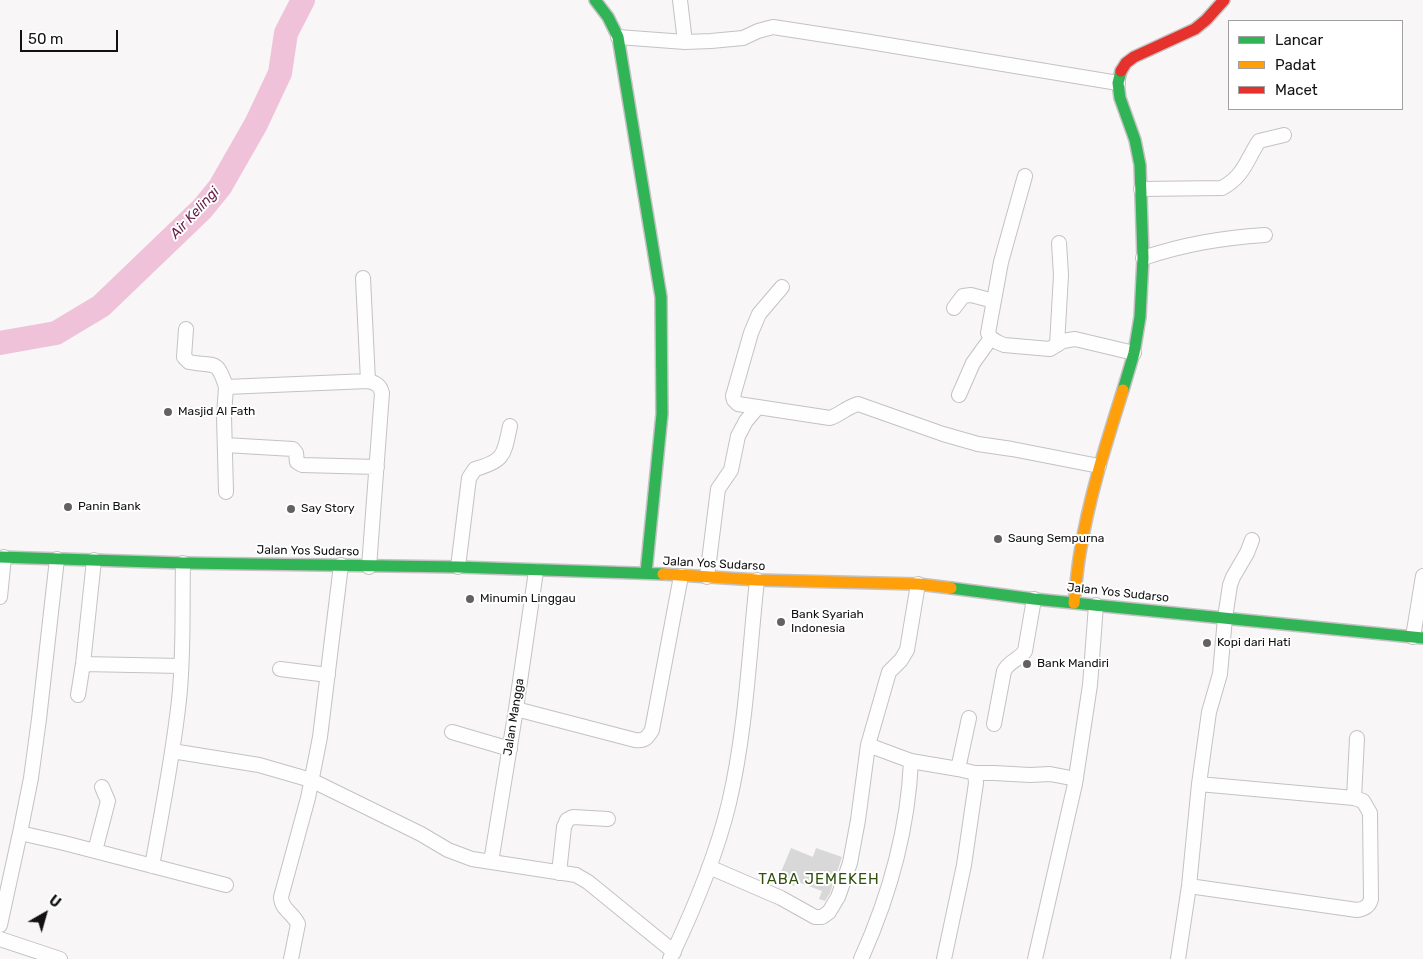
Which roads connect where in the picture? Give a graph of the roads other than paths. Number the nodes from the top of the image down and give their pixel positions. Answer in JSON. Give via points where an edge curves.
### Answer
{"nodes":[{"id":1,"x":595,"y":0,"type":"edge"},
{"id":2,"x":680,"y":0,"type":"edge"},
{"id":3,"x":1224,"y":0,"type":"edge"},
{"id":4,"x":618,"y":37,"type":"junction"},
{"id":5,"x":685,"y":42,"type":"junction"},
{"id":6,"x":1118,"y":84,"type":"junction"},
{"id":7,"x":1284,"y":134,"type":"dead end"},
{"id":8,"x":1025,"y":176,"type":"dead end"},
{"id":9,"x":1141,"y":189,"type":"junction"},
{"id":10,"x":1265,"y":235,"type":"dead end"},
{"id":11,"x":1059,"y":243,"type":"dead end"},
{"id":12,"x":1143,"y":258,"type":"junction"},
{"id":13,"x":363,"y":278,"type":"dead end"},
{"id":14,"x":782,"y":287,"type":"dead end"},
{"id":15,"x":994,"y":301,"type":"junction"},
{"id":16,"x":954,"y":308,"type":"dead end"},
{"id":17,"x":186,"y":329,"type":"dead end"},
{"id":18,"x":991,"y":338,"type":"junction"},
{"id":19,"x":1058,"y":345,"type":"junction"},
{"id":20,"x":1134,"y":353,"type":"junction"},
{"id":21,"x":368,"y":381,"type":"junction"},
{"id":22,"x":226,"y":387,"type":"junction"},
{"id":23,"x":959,"y":395,"type":"dead end"},
{"id":24,"x":757,"y":408,"type":"junction"},
{"id":25,"x":510,"y":426,"type":"dead end"},
{"id":26,"x":225,"y":445,"type":"junction"},
{"id":27,"x":1098,"y":466,"type":"junction"},
{"id":28,"x":377,"y":468,"type":"junction"},
{"id":29,"x":226,"y":492,"type":"dead end"},
{"id":30,"x":1252,"y":540,"type":"dead end"},
{"id":31,"x":2,"y":557,"type":"edge"},
{"id":32,"x":57,"y":559,"type":"junction"},
{"id":33,"x":94,"y":560,"type":"junction"},
{"id":34,"x":183,"y":563,"type":"junction"},
{"id":35,"x":341,"y":565,"type":"junction"},
{"id":36,"x":369,"y":567,"type":"junction"},
{"id":37,"x":458,"y":567,"type":"junction"},
{"id":38,"x":536,"y":571,"type":"junction"},
{"id":39,"x":646,"y":574,"type":"junction"},
{"id":40,"x":681,"y":576,"type":"junction"},
{"id":41,"x":1423,"y":576,"type":"edge"},
{"id":42,"x":707,"y":577,"type":"junction"},
{"id":43,"x":756,"y":580,"type":"junction"},
{"id":44,"x":918,"y":584,"type":"junction"},
{"id":45,"x":0,"y":597,"type":"edge"},
{"id":46,"x":1034,"y":599,"type":"junction"},
{"id":47,"x":1074,"y":603,"type":"junction"},
{"id":48,"x":1096,"y":605,"type":"junction"},
{"id":49,"x":1225,"y":618,"type":"junction"},
{"id":50,"x":1418,"y":637,"type":"edge"},
{"id":51,"x":83,"y":664,"type":"junction"},
{"id":52,"x":181,"y":666,"type":"junction"},
{"id":53,"x":280,"y":669,"type":"dead end"},
{"id":54,"x":328,"y":675,"type":"junction"},
{"id":55,"x":78,"y":695,"type":"dead end"},
{"id":56,"x":516,"y":709,"type":"junction"},
{"id":57,"x":969,"y":718,"type":"dead end"},
{"id":58,"x":994,"y":724,"type":"dead end"},
{"id":59,"x":452,"y":732,"type":"dead end"},
{"id":60,"x":1357,"y":738,"type":"dead end"},
{"id":61,"x":868,"y":745,"type":"junction"},
{"id":62,"x":510,"y":749,"type":"junction"},
{"id":63,"x":172,"y":750,"type":"junction"},
{"id":64,"x":911,"y":761,"type":"junction"},
{"id":65,"x":958,"y":769,"type":"junction"},
{"id":66,"x":975,"y":773,"type":"junction"},
{"id":67,"x":1076,"y":779,"type":"junction"},
{"id":68,"x":311,"y":780,"type":"junction"},
{"id":69,"x":1199,"y":784,"type":"junction"},
{"id":70,"x":102,"y":787,"type":"dead end"},
{"id":71,"x":1354,"y":798,"type":"junction"},
{"id":72,"x":608,"y":819,"type":"dead end"},
{"id":73,"x":20,"y":833,"type":"junction"},
{"id":74,"x":95,"y":851,"type":"junction"},
{"id":75,"x":491,"y":862,"type":"junction"},
{"id":76,"x":152,"y":866,"type":"junction"},
{"id":77,"x":709,"y":867,"type":"junction"},
{"id":78,"x":559,"y":873,"type":"junction"},
{"id":79,"x":226,"y":885,"type":"dead end"},
{"id":80,"x":1189,"y":886,"type":"junction"},
{"id":81,"x":0,"y":925,"type":"edge"},
{"id":82,"x":0,"y":940,"type":"edge"},
{"id":83,"x":672,"y":955,"type":"edge"},
{"id":84,"x":55,"y":958,"type":"edge"},
{"id":85,"x":291,"y":959,"type":"edge"},
{"id":86,"x":861,"y":959,"type":"edge"},
{"id":87,"x":944,"y":959,"type":"edge"},
{"id":88,"x":1035,"y":959,"type":"edge"},
{"id":89,"x":1178,"y":959,"type":"edge"}],
"edges":[{"from":1,"to":4,"type":"main road"},
{"from":2,"to":5,"type":"street"},
{"from":3,"to":6,"type":"main road","via":[[1195,29],[1126,63]]},
{"from":4,"to":5,"type":"street"},
{"from":4,"to":39,"type":"main road","via":[[661,296],[662,414]]},
{"from":5,"to":6,"type":"street","via":[[743,38],[773,28]]},
{"from":6,"to":9,"type":"main road","via":[[1139,154]]},
{"from":7,"to":9,"type":"street","via":[[1258,141],[1243,171],[1222,188]]},
{"from":8,"to":15,"type":"street","via":[[1001,262]]},
{"from":9,"to":12,"type":"main road"},
{"from":10,"to":12,"type":"street","via":[[1179,246]]},
{"from":11,"to":19,"type":"street"},
{"from":12,"to":20,"type":"main road","via":[[1140,317]]},
{"from":13,"to":21,"type":"street"},
{"from":14,"to":24,"type":"street","via":[[759,314],[733,396],[738,404]]},
{"from":15,"to":16,"type":"street","via":[[963,296]]},
{"from":15,"to":18,"type":"street","via":[[988,333]]},
{"from":17,"to":22,"type":"street","via":[[184,357],[188,362],[215,365]]},
{"from":18,"to":19,"type":"street","via":[[1004,345],[1050,348]]},
{"from":18,"to":23,"type":"street","via":[[973,363]]},
{"from":19,"to":20,"type":"street","via":[[1075,339]]},
{"from":20,"to":27,"type":"main road"},
{"from":21,"to":22,"type":"street"},
{"from":21,"to":28,"type":"street","via":[[379,386],[382,393]]},
{"from":22,"to":26,"type":"street"},
{"from":24,"to":27,"type":"street","via":[[830,418],[858,404],[978,444]]},
{"from":24,"to":42,"type":"street","via":[[738,436],[731,470],[718,489]]},
{"from":25,"to":37,"type":"street","via":[[501,457],[494,463],[475,468],[469,478]]},
{"from":26,"to":28,"type":"street","via":[[289,448],[294,450],[296,462],[302,465]]},
{"from":26,"to":29,"type":"street"},
{"from":27,"to":47,"type":"main road","via":[[1080,547]]},
{"from":28,"to":36,"type":"street"},
{"from":30,"to":49,"type":"street","via":[[1232,577]]},
{"from":31,"to":32,"type":"main road","name":"Jalan Yos Sudarso"},
{"from":31,"to":45,"type":"street"},
{"from":32,"to":33,"type":"main road","name":"Jalan Yos Sudarso"},
{"from":32,"to":73,"type":"street","via":[[39,719]]},
{"from":33,"to":34,"type":"main road","name":"Jalan Yos Sudarso"},
{"from":33,"to":51,"type":"street"},
{"from":34,"to":35,"type":"main road","name":"Jalan Yos Sudarso"},
{"from":34,"to":52,"type":"street"},
{"from":35,"to":36,"type":"main road","name":"Jalan Yos Sudarso"},
{"from":35,"to":54,"type":"street"},
{"from":36,"to":37,"type":"main road","name":"Jalan Yos Sudarso"},
{"from":37,"to":38,"type":"main road","name":"Jalan Yos Sudarso"},
{"from":38,"to":39,"type":"main road","name":"Jalan Yos Sudarso"},
{"from":38,"to":56,"type":"street","name":"Jalan Mangga"},
{"from":39,"to":40,"type":"main road","name":"Jalan Yos Sudarso"},
{"from":40,"to":42,"type":"main road","name":"Jalan Yos Sudarso"},
{"from":40,"to":56,"type":"street","via":[[652,730],[647,738],[635,740]]},
{"from":41,"to":50,"type":"street"},
{"from":42,"to":43,"type":"main road","name":"Jalan Yos Sudarso"},
{"from":43,"to":44,"type":"main road","name":"Jalan Yos Sudarso"},
{"from":43,"to":77,"type":"street","via":[[740,749],[729,802]]},
{"from":44,"to":46,"type":"main road","name":"Jalan Yos Sudarso"},
{"from":44,"to":61,"type":"street","via":[[907,650],[889,672]]},
{"from":46,"to":47,"type":"main road","name":"Jalan Yos Sudarso"},
{"from":46,"to":58,"type":"street","via":[[1025,651],[1004,671]]},
{"from":47,"to":48,"type":"main road","name":"Jalan Yos Sudarso"},
{"from":48,"to":49,"type":"main road","name":"Jalan Yos Sudarso"},
{"from":48,"to":67,"type":"street","via":[[1090,685]]},
{"from":49,"to":50,"type":"main road","name":"Jalan Yos Sudarso"},
{"from":49,"to":69,"type":"street","via":[[1220,674],[1209,712]]},
{"from":51,"to":52,"type":"street"},
{"from":51,"to":55,"type":"street"},
{"from":52,"to":63,"type":"street"},
{"from":53,"to":54,"type":"street"},
{"from":54,"to":68,"type":"street"},
{"from":56,"to":62,"type":"street","name":"Jalan Mangga"},
{"from":57,"to":65,"type":"street"},
{"from":59,"to":62,"type":"street"},
{"from":60,"to":71,"type":"street"},
{"from":61,"to":64,"type":"street"},
{"from":61,"to":77,"type":"street","via":[[850,863],[829,912],[815,917],[781,898]]},
{"from":62,"to":75,"type":"street","name":"Jalan Mangga"},
{"from":63,"to":68,"type":"street","via":[[259,766]]},
{"from":63,"to":76,"type":"street"},
{"from":64,"to":65,"type":"street"},
{"from":64,"to":86,"type":"street","via":[[907,805],[890,882]]},
{"from":65,"to":66,"type":"street"},
{"from":66,"to":67,"type":"street","via":[[1050,774]]},
{"from":66,"to":87,"type":"street","via":[[964,865]]},
{"from":67,"to":88,"type":"street"},
{"from":68,"to":75,"type":"street","via":[[448,850]]},
{"from":68,"to":85,"type":"street","via":[[281,897],[283,906],[298,924]]},
{"from":69,"to":71,"type":"street"},
{"from":69,"to":80,"type":"street"},
{"from":70,"to":74,"type":"street","via":[[108,801]]},
{"from":71,"to":80,"type":"street","via":[[1363,801],[1370,814],[1371,899],[1364,909]]},
{"from":72,"to":78,"type":"street","via":[[573,817],[567,820]]},
{"from":73,"to":74,"type":"street"},
{"from":73,"to":81,"type":"street"},
{"from":74,"to":76,"type":"street"},
{"from":75,"to":78,"type":"street"},
{"from":76,"to":79,"type":"street"},
{"from":77,"to":83,"type":"street"},
{"from":78,"to":83,"type":"street","via":[[576,875],[588,882]]},
{"from":80,"to":89,"type":"street"},
{"from":82,"to":84,"type":"street"}]}
